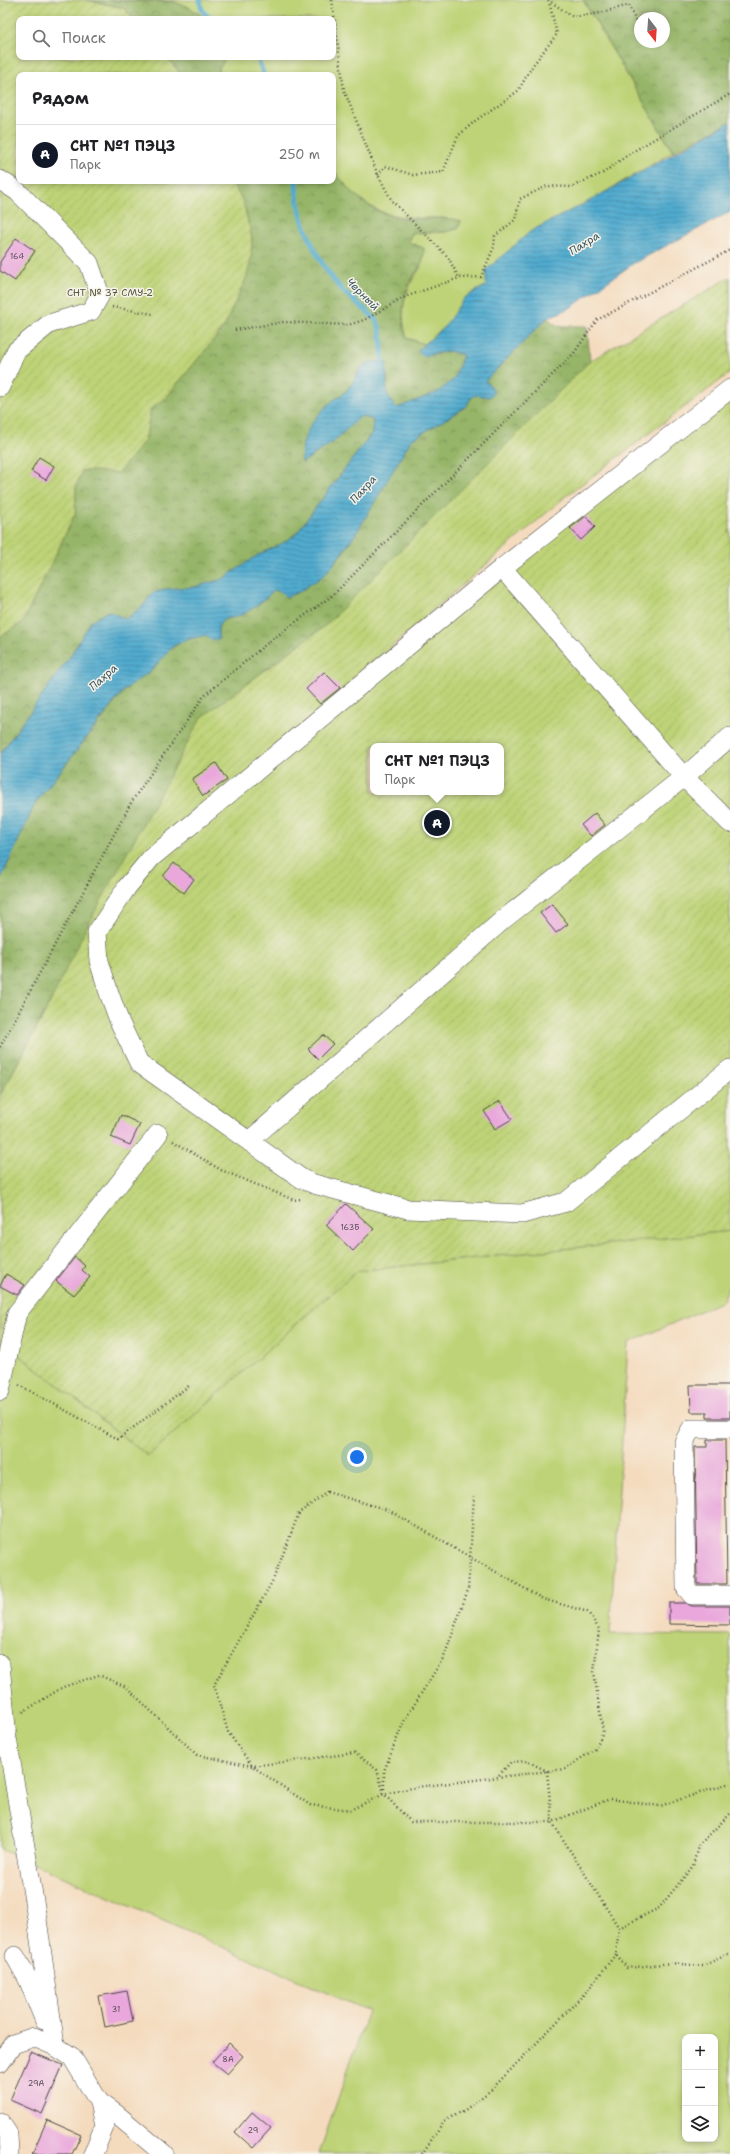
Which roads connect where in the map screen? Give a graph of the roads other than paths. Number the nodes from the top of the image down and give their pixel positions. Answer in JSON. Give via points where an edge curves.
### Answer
{"nodes":[{"id":1,"x":0,"y":180,"type":"edge"},
{"id":2,"x":0,"y":387,"type":"edge"},
{"id":3,"x":730,"y":389,"type":"edge"},
{"id":4,"x":502,"y":568,"type":"junction"},
{"id":5,"x":730,"y":737,"type":"edge"},
{"id":6,"x":684,"y":776,"type":"junction"},
{"id":7,"x":730,"y":823,"type":"edge"},
{"id":8,"x":730,"y":1069,"type":"edge"},
{"id":9,"x":158,"y":1134,"type":"road end"},
{"id":10,"x":249,"y":1141,"type":"junction"},
{"id":11,"x":1,"y":1384,"type":"edge"},
{"id":12,"x":730,"y":1429,"type":"edge"},
{"id":13,"x":730,"y":1595,"type":"edge"},
{"id":14,"x":0,"y":1664,"type":"edge"},
{"id":15,"x":15,"y":1956,"type":"dead end"},
{"id":16,"x":55,"y":2046,"type":"junction"},
{"id":17,"x":0,"y":2063,"type":"edge"},
{"id":18,"x":99,"y":2102,"type":"junction"},
{"id":19,"x":0,"y":2122,"type":"edge"},
{"id":20,"x":9,"y":2154,"type":"edge"},
{"id":21,"x":93,"y":2154,"type":"edge"},
{"id":22,"x":164,"y":2154,"type":"edge"}],
"edges":[{"from":1,"to":2,"type":"street","via":[[17,191],[89,263],[100,295],[91,311],[49,324],[16,351]]},
{"from":3,"to":4,"type":"street"},
{"from":4,"to":6,"type":"street"},
{"from":4,"to":10,"type":"street","via":[[151,858],[127,887],[97,932],[99,961],[109,993],[139,1063]]},
{"from":5,"to":6,"type":"street"},
{"from":6,"to":7,"type":"street"},
{"from":6,"to":10,"type":"street","via":[[504,919]]},
{"from":8,"to":10,"type":"street","via":[[566,1202],[522,1214],[408,1209],[314,1184],[302,1179]]},
{"from":9,"to":11,"type":"street","via":[[17,1313]]},
{"from":12,"to":13,"type":"street","via":[[691,1429],[684,1442],[686,1588],[692,1594]]},
{"from":14,"to":16,"type":"street","via":[[6,1738],[37,1919]]},
{"from":15,"to":16,"type":"street","via":[[28,1979]]},
{"from":16,"to":17,"type":"street","via":[[34,2037],[13,2044]]},
{"from":16,"to":18,"type":"street","via":[[72,2057]]},
{"from":18,"to":21,"type":"street","via":[[104,2126]]},
{"from":18,"to":22,"type":"street"},
{"from":19,"to":20,"type":"street","via":[[8,2134]]}]}
